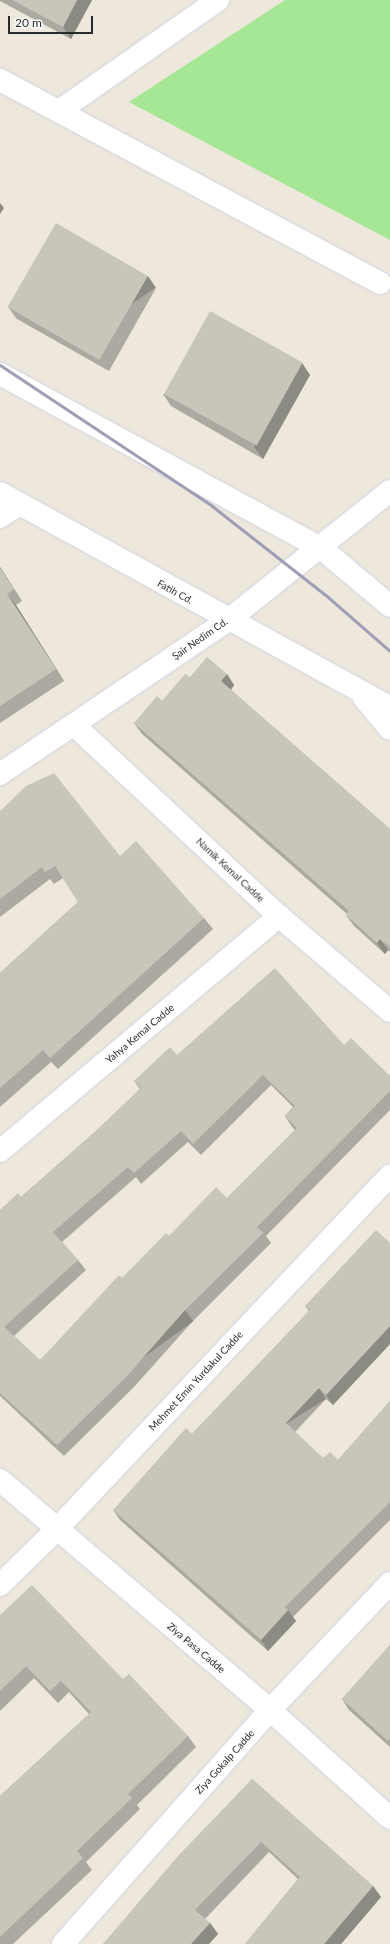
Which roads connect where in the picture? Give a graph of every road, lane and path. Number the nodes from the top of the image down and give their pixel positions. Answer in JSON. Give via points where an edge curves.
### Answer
{"nodes":[{"id":1,"x":218,"y":0,"type":"edge"},
{"id":2,"x":0,"y":80,"type":"edge"},
{"id":3,"x":59,"y":111,"type":"junction"},
{"id":4,"x":380,"y":283,"type":"dead end"},
{"id":5,"x":0,"y":374,"type":"edge"},
{"id":6,"x":390,"y":491,"type":"edge"},
{"id":7,"x":0,"y":493,"type":"edge"},
{"id":8,"x":19,"y":504,"type":"junction"},
{"id":9,"x":0,"y":517,"type":"edge"},
{"id":10,"x":321,"y":548,"type":"junction"},
{"id":11,"x":390,"y":606,"type":"edge"},
{"id":12,"x":227,"y":621,"type":"junction"},
{"id":13,"x":353,"y":684,"type":"junction"},
{"id":14,"x":390,"y":707,"type":"edge"},
{"id":15,"x":74,"y":725,"type":"junction"},
{"id":16,"x":390,"y":729,"type":"edge"},
{"id":17,"x":0,"y":774,"type":"edge"},
{"id":18,"x":279,"y":916,"type":"junction"},
{"id":19,"x":390,"y":1011,"type":"edge"},
{"id":20,"x":0,"y":1151,"type":"edge"},
{"id":21,"x":390,"y":1175,"type":"edge"},
{"id":22,"x":0,"y":1480,"type":"edge"},
{"id":23,"x":56,"y":1530,"type":"junction"},
{"id":24,"x":390,"y":1583,"type":"edge"},
{"id":25,"x":0,"y":1585,"type":"edge"},
{"id":26,"x":270,"y":1710,"type":"junction"},
{"id":27,"x":390,"y":1818,"type":"edge"},
{"id":28,"x":63,"y":1944,"type":"edge"}],
"edges":[{"from":1,"to":3,"type":"street"},
{"from":2,"to":3,"type":"street"},
{"from":3,"to":4,"type":"street"},
{"from":5,"to":10,"type":"street"},
{"from":6,"to":10,"type":"street","name":"Şair Nedim Cd."},
{"from":7,"to":8,"type":"street","name":"Fatih Cd."},
{"from":8,"to":9,"type":"street"},
{"from":8,"to":12,"type":"street","name":"Fatih Cd."},
{"from":10,"to":11,"type":"street"},
{"from":10,"to":12,"type":"street","name":"Şair Nedim Cd."},
{"from":12,"to":13,"type":"street","name":"Fatih Cd."},
{"from":12,"to":15,"type":"street","name":"Şair Nedim Cd."},
{"from":13,"to":14,"type":"street","name":"Fatih Cd."},
{"from":13,"to":16,"type":"street","name":"Fatih Cd."},
{"from":15,"to":17,"type":"street","name":"Şair Nedim Cd."},
{"from":15,"to":18,"type":"street","name":"Namik Kemal Cadde"},
{"from":18,"to":19,"type":"street","name":"Namik Kemal Cadde"},
{"from":18,"to":20,"type":"street","name":"Yahya Kemal Cadde"},
{"from":21,"to":23,"type":"street","name":"Mehmet Emin Yurdakul Cadde"},
{"from":22,"to":23,"type":"street","name":"Ziya Pasa Cadde"},
{"from":23,"to":25,"type":"street","name":"Mehmet Emin Yurdakul Cadde"},
{"from":23,"to":26,"type":"street","name":"Ziya Pasa Cadde"},
{"from":24,"to":26,"type":"street","name":"Ziya Gokalp Cadde"},
{"from":26,"to":27,"type":"street","name":"Ziya Pasa Cadde"},
{"from":26,"to":28,"type":"street","name":"Ziya Gokalp Cadde"}]}
